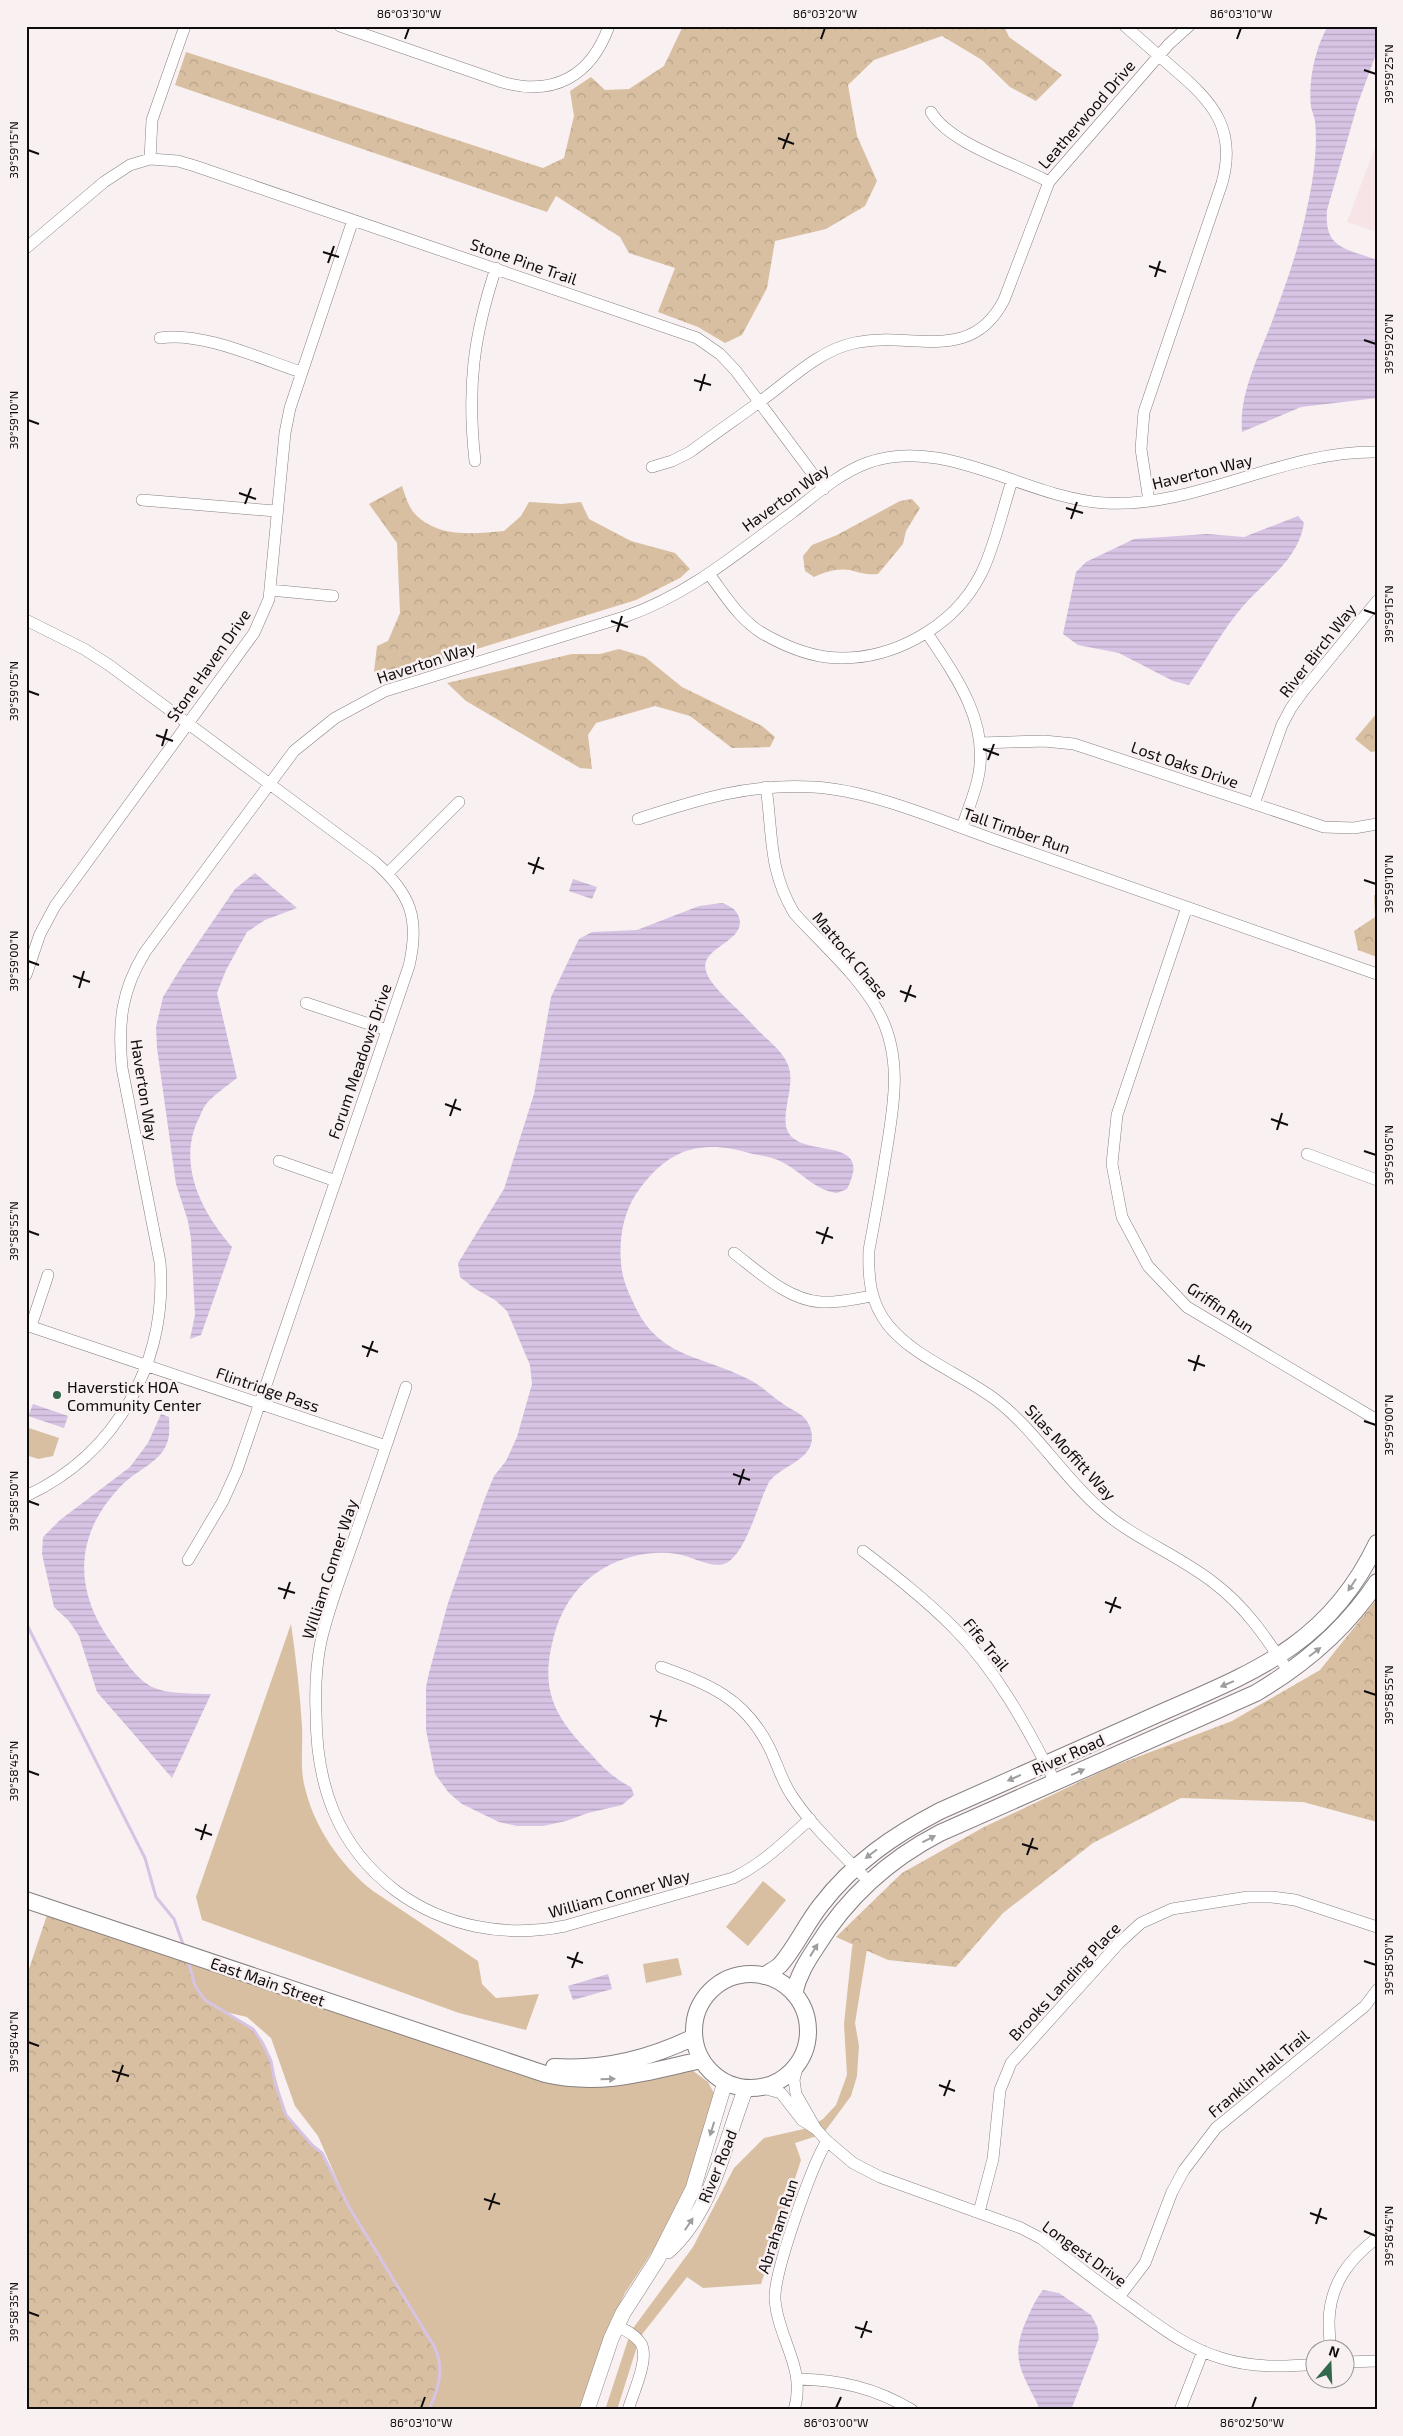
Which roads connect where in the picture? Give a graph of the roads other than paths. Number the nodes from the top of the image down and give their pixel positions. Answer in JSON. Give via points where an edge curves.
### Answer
{"nodes":[{"id":1,"x":185,"y":26,"type":"edge"},
{"id":2,"x":340,"y":26,"type":"edge"},
{"id":3,"x":609,"y":26,"type":"edge"},
{"id":4,"x":1125,"y":26,"type":"edge"},
{"id":5,"x":1189,"y":26,"type":"edge"},
{"id":6,"x":1159,"y":56,"type":"junction"},
{"id":7,"x":931,"y":112,"type":"dead end"},
{"id":8,"x":150,"y":159,"type":"junction"},
{"id":9,"x":1049,"y":182,"type":"junction"},
{"id":10,"x":353,"y":220,"type":"junction"},
{"id":11,"x":26,"y":248,"type":"edge"},
{"id":12,"x":496,"y":268,"type":"junction"},
{"id":13,"x":160,"y":338,"type":"dead end"},
{"id":14,"x":301,"y":372,"type":"junction"},
{"id":15,"x":760,"y":402,"type":"junction"},
{"id":16,"x":1377,"y":452,"type":"edge"},
{"id":17,"x":475,"y":461,"type":"dead end"},
{"id":18,"x":652,"y":466,"type":"dead end"},
{"id":19,"x":1012,"y":481,"type":"junction"},
{"id":20,"x":824,"y":489,"type":"junction"},
{"id":21,"x":142,"y":500,"type":"dead end"},
{"id":22,"x":1149,"y":501,"type":"junction"},
{"id":23,"x":276,"y":511,"type":"junction"},
{"id":24,"x":709,"y":574,"type":"junction"},
{"id":25,"x":270,"y":590,"type":"junction"},
{"id":26,"x":334,"y":596,"type":"dead end"},
{"id":27,"x":1377,"y":601,"type":"edge"},
{"id":28,"x":26,"y":620,"type":"edge"},
{"id":29,"x":927,"y":633,"type":"junction"},
{"id":30,"x":188,"y":723,"type":"junction"},
{"id":31,"x":980,"y":743,"type":"junction"},
{"id":32,"x":269,"y":783,"type":"junction"},
{"id":33,"x":766,"y":787,"type":"junction"},
{"id":34,"x":459,"y":802,"type":"dead end"},
{"id":35,"x":1254,"y":804,"type":"junction"},
{"id":36,"x":638,"y":819,"type":"dead end"},
{"id":37,"x":1377,"y":824,"type":"edge"},
{"id":38,"x":962,"y":828,"type":"junction"},
{"id":39,"x":388,"y":873,"type":"junction"},
{"id":40,"x":1186,"y":907,"type":"junction"},
{"id":41,"x":1377,"y":974,"type":"edge"},
{"id":42,"x":26,"y":975,"type":"edge"},
{"id":43,"x":306,"y":1002,"type":"dead end"},
{"id":44,"x":387,"y":1030,"type":"junction"},
{"id":45,"x":1308,"y":1154,"type":"dead end"},
{"id":46,"x":279,"y":1161,"type":"dead end"},
{"id":47,"x":336,"y":1180,"type":"junction"},
{"id":48,"x":1377,"y":1180,"type":"edge"},
{"id":49,"x":734,"y":1253,"type":"dead end"},
{"id":50,"x":48,"y":1275,"type":"dead end"},
{"id":51,"x":872,"y":1296,"type":"junction"},
{"id":52,"x":28,"y":1325,"type":"edge"},
{"id":53,"x":147,"y":1365,"type":"junction"},
{"id":54,"x":406,"y":1387,"type":"dead end"},
{"id":55,"x":259,"y":1404,"type":"junction"},
{"id":56,"x":1377,"y":1420,"type":"edge"},
{"id":57,"x":386,"y":1446,"type":"junction"},
{"id":58,"x":26,"y":1496,"type":"edge"},
{"id":59,"x":1377,"y":1542,"type":"edge"},
{"id":60,"x":863,"y":1551,"type":"dead end"},
{"id":61,"x":188,"y":1560,"type":"dead end"},
{"id":62,"x":1377,"y":1582,"type":"edge"},
{"id":63,"x":1278,"y":1656,"type":"junction"},
{"id":64,"x":660,"y":1667,"type":"dead end"},
{"id":65,"x":1288,"y":1672,"type":"junction"},
{"id":66,"x":1046,"y":1764,"type":"junction"},
{"id":67,"x":1054,"y":1782,"type":"junction"},
{"id":68,"x":810,"y":1819,"type":"junction"},
{"id":69,"x":855,"y":1866,"type":"junction"},
{"id":70,"x":868,"y":1881,"type":"junction"},
{"id":71,"x":26,"y":1900,"type":"edge"},
{"id":72,"x":1377,"y":1927,"type":"edge"},
{"id":73,"x":764,"y":1976,"type":"junction"},
{"id":74,"x":1377,"y":1990,"type":"edge"},
{"id":75,"x":794,"y":1994,"type":"junction"},
{"id":76,"x":694,"y":2037,"type":"junction"},
{"id":77,"x":701,"y":2060,"type":"junction"},
{"id":78,"x":509,"y":2062,"type":"junction"},
{"id":79,"x":798,"y":2064,"type":"junction"},
{"id":80,"x":725,"y":2082,"type":"junction"},
{"id":81,"x":752,"y":2088,"type":"junction"},
{"id":82,"x":816,"y":2129,"type":"junction"},
{"id":83,"x":827,"y":2142,"type":"junction"},
{"id":84,"x":979,"y":2212,"type":"junction"},
{"id":85,"x":1377,"y":2238,"type":"edge"},
{"id":86,"x":658,"y":2260,"type":"junction"},
{"id":87,"x":1119,"y":2297,"type":"junction"},
{"id":88,"x":617,"y":2326,"type":"junction"},
{"id":89,"x":1330,"y":2338,"type":"edge"},
{"id":90,"x":1202,"y":2351,"type":"junction"},
{"id":91,"x":1377,"y":2361,"type":"edge"},
{"id":92,"x":1356,"y":2362,"type":"edge"},
{"id":93,"x":1306,"y":2365,"type":"edge"},
{"id":94,"x":798,"y":2379,"type":"junction"},
{"id":95,"x":587,"y":2410,"type":"edge"},
{"id":96,"x":628,"y":2410,"type":"edge"},
{"id":97,"x":794,"y":2410,"type":"edge"},
{"id":98,"x":912,"y":2410,"type":"edge"},
{"id":99,"x":1180,"y":2410,"type":"edge"}],
"edges":[{"from":1,"to":8,"type":"street","via":[[152,120]]},
{"from":2,"to":3,"type":"street","via":[[520,87],[555,84],[584,69],[596,54]]},
{"from":4,"to":6,"type":"street"},
{"from":5,"to":6,"type":"street","name":"Leatherwood Drive"},
{"from":6,"to":9,"type":"street","name":"Leatherwood Drive"},
{"from":6,"to":22,"type":"street","via":[[1212,105],[1222,124],[1227,154],[1222,183],[1144,412],[1141,449]]},
{"from":7,"to":9,"type":"street","via":[[940,124],[959,138]]},
{"from":8,"to":10,"type":"street","name":"Stone Pine Trail","via":[[195,166]]},
{"from":8,"to":11,"type":"street","via":[[120,170]]},
{"from":9,"to":15,"type":"street","name":"Leatherwood Drive","via":[[1004,300],[995,315],[977,331],[946,342],[875,340],[842,346],[815,360]]},
{"from":10,"to":12,"type":"street","name":"Stone Pine Trail"},
{"from":10,"to":14,"type":"street","name":"Stone Haven Drive"},
{"from":12,"to":15,"type":"street","name":"Stone Pine Trail","via":[[697,338],[727,361]]},
{"from":12,"to":17,"type":"street","via":[[481,318],[472,370]]},
{"from":13,"to":14,"type":"street","via":[[200,339]]},
{"from":14,"to":23,"type":"street","name":"Stone Haven Drive","via":[[284,433]]},
{"from":15,"to":18,"type":"street","name":"Leatherwood Drive","via":[[690,452]]},
{"from":15,"to":20,"type":"street","name":"Stone Pine Trail"},
{"from":16,"to":22,"type":"street","name":"Haverton Way","via":[[1323,457]]},
{"from":19,"to":20,"type":"street","name":"Haverton Way","via":[[944,460],[909,455],[866,463]]},
{"from":19,"to":22,"type":"street","name":"Haverton Way","via":[[1080,500]]},
{"from":19,"to":29,"type":"street","via":[[980,575],[952,614]]},
{"from":20,"to":24,"type":"street","name":"Haverton Way"},
{"from":21,"to":23,"type":"street"},
{"from":23,"to":25,"type":"street","name":"Stone Haven Drive"},
{"from":24,"to":29,"type":"street","via":[[728,602],[745,619],[761,632],[800,651],[825,657],[865,656],[897,647]]},
{"from":24,"to":32,"type":"street","name":"Haverton Way","via":[[642,611],[371,697],[304,741]]},
{"from":25,"to":26,"type":"street"},
{"from":25,"to":30,"type":"street","name":"Stone Haven Drive","via":[[259,626]]},
{"from":27,"to":35,"type":"street","name":"River Birch Way","via":[[1291,708]]},
{"from":28,"to":30,"type":"street","name":"Forum Meadows Drive","via":[[95,656]]},
{"from":29,"to":31,"type":"street","via":[[961,685]]},
{"from":30,"to":32,"type":"street","name":"Forum Meadows Drive"},
{"from":30,"to":42,"type":"street","name":"Stone Haven Drive","via":[[55,906],[40,934]]},
{"from":31,"to":35,"type":"street","name":"Lost Oaks Drive","via":[[1044,741],[1074,744]]},
{"from":31,"to":38,"type":"street","via":[[979,774]]},
{"from":32,"to":39,"type":"street","name":"Forum Meadows Drive"},
{"from":32,"to":53,"type":"street","name":"Haverton Way","via":[[145,952],[123,1003],[119,1028],[122,1068],[156,1237],[162,1283],[159,1322]]},
{"from":33,"to":36,"type":"street","name":"Tall Timber Run","via":[[726,792]]},
{"from":33,"to":38,"type":"street","name":"Tall Timber Run","via":[[815,787],[844,791]]},
{"from":33,"to":51,"type":"street","name":"Mattock Chase","via":[[774,870],[785,899],[864,990],[878,1011],[891,1044],[895,1091],[869,1250]]},
{"from":34,"to":39,"type":"street"},
{"from":35,"to":37,"type":"street","name":"Lost Oaks Drive","via":[[1324,827],[1354,828]]},
{"from":38,"to":40,"type":"street","name":"Tall Timber Run"},
{"from":39,"to":44,"type":"street","name":"Forum Meadows Drive","via":[[409,904],[415,931],[409,966]]},
{"from":40,"to":41,"type":"street","name":"Tall Timber Run"},
{"from":40,"to":56,"type":"street","name":"Griffin Run","via":[[1117,1115],[1112,1164],[1122,1217],[1148,1266],[1187,1307]]},
{"from":43,"to":44,"type":"street"},
{"from":44,"to":47,"type":"street","name":"Forum Meadows Drive"},
{"from":45,"to":48,"type":"street"},
{"from":46,"to":47,"type":"street"},
{"from":47,"to":55,"type":"street","name":"Forum Meadows Drive"},
{"from":49,"to":51,"type":"street","via":[[776,1285],[804,1298],[821,1302]]},
{"from":50,"to":52,"type":"street"},
{"from":51,"to":63,"type":"street","name":"Silas Moffitt Way","via":[[885,1320],[901,1337],[1003,1406],[1095,1505],[1233,1598],[1250,1615]]},
{"from":52,"to":53,"type":"street","name":"Flintridge Pass"},
{"from":53,"to":55,"type":"street","name":"Flintridge Pass"},
{"from":53,"to":58,"type":"street","name":"Haverton Way","via":[[129,1405],[99,1445],[66,1472]]},
{"from":54,"to":57,"type":"street","name":"William Conner Way"},
{"from":55,"to":57,"type":"street","name":"Flintridge Pass"},
{"from":55,"to":61,"type":"street","name":"Forum Meadows Drive","via":[[229,1489]]},
{"from":57,"to":68,"type":"street","name":"William Conner Way","via":[[324,1628],[316,1702],[316,1747],[327,1797],[348,1840],[383,1880],[422,1907],[466,1925],[506,1931],[548,1929],[733,1878],[769,1857]]},
{"from":59,"to":63,"type":"main road","name":"River Road","one_way":true,"via":[[1351,1587],[1326,1619]]},
{"from":60,"to":66,"type":"street","name":"Fife Trail","via":[[954,1628],[993,1675]]},
{"from":65,"to":62,"type":"main road","name":"River Road","one_way":true,"via":[[1325,1644],[1349,1620]]},
{"from":63,"to":65,"type":"street","name":"Silas Moffitt Way"},
{"from":63,"to":66,"type":"main road","name":"River Road","one_way":true,"via":[[1236,1680]]},
{"from":64,"to":68,"type":"street","via":[[713,1687],[745,1711],[768,1746],[791,1796]]},
{"from":67,"to":65,"type":"main road","name":"River Road","one_way":true,"via":[[1241,1700]]},
{"from":66,"to":67,"type":"street","name":"Fife Trail"},
{"from":66,"to":69,"type":"main road","name":"River Road","one_way":true,"via":[[915,1824]]},
{"from":70,"to":67,"type":"main road","name":"River Road","one_way":true,"via":[[917,1845]]},
{"from":68,"to":69,"type":"street"},
{"from":69,"to":70,"type":"street"},
{"from":69,"to":73,"type":"main road","name":"River Road","via":[[821,1905],[780,1965]]},
{"from":75,"to":70,"type":"main road","name":"River Road","one_way":true,"via":[[797,1979],[821,1939],[851,1898]]},
{"from":71,"to":78,"type":"main road","name":"East Main Street"},
{"from":72,"to":84,"type":"street","name":"Brooks Landing Place","via":[[1295,1900],[1272,1897],[1248,1897],[1172,1908],[1141,1923],[1010,2063],[1000,2090],[993,2159]]},
{"from":73,"to":75,"type":"main road","via":[[780,1982]]},
{"from":73,"to":76,"type":"main road","via":[[742,1974],[713,1988],[696,2015]]},
{"from":74,"to":87,"type":"street","name":"Franklin Hall Trail","via":[[1358,2012],[1216,2128],[1184,2170],[1172,2192],[1145,2263]]},
{"from":75,"to":79,"type":"main road","via":[[808,2023],[806,2044]]},
{"from":76,"to":77,"type":"main road"},
{"from":76,"to":78,"type":"main road","name":"East Main Street","via":[[637,2058],[593,2066],[566,2068]]},
{"from":78,"to":77,"type":"main road","name":"East Main Street","one_way":true,"via":[[557,2076],[596,2079],[639,2076]]},
{"from":77,"to":80,"type":"main road"},
{"from":79,"to":81,"type":"main road","via":[[781,2080]]},
{"from":79,"to":82,"type":"street","name":"Longest Drive","via":[[794,2080],[796,2094]]},
{"from":80,"to":81,"type":"main road"},
{"from":80,"to":86,"type":"street","name":"River Road","one_way":true,"via":[[697,2179]]},
{"from":81,"to":82,"type":"street","name":"Longest Drive","via":[[781,2092],[802,2120]]},
{"from":86,"to":81,"type":"street","name":"River Road","one_way":true,"via":[[688,2227],[713,2183]]},
{"from":82,"to":83,"type":"street","name":"Longest Drive"},
{"from":83,"to":84,"type":"street","name":"Longest Drive","via":[[853,2163],[880,2177]]},
{"from":83,"to":94,"type":"street","name":"Abraham Run","via":[[815,2162],[775,2288],[778,2315]]},
{"from":84,"to":87,"type":"street","name":"Longest Drive","via":[[1042,2240]]},
{"from":85,"to":89,"type":"street","via":[[1354,2257],[1337,2281],[1329,2319]]},
{"from":86,"to":88,"type":"street","name":"River Road"},
{"from":87,"to":90,"type":"street","name":"Longest Drive","via":[[1187,2345]]},
{"from":88,"to":95,"type":"street","name":"River Road"},
{"from":88,"to":96,"type":"street","via":[[635,2336],[644,2348],[644,2362]]},
{"from":90,"to":93,"type":"street","name":"Longest Drive","via":[[1243,2364],[1274,2367]]},
{"from":90,"to":99,"type":"street"},
{"from":91,"to":92,"type":"street"},
{"from":94,"to":97,"type":"street","name":"Abraham Run"},
{"from":94,"to":98,"type":"street","via":[[856,2385],[890,2397]]}]}
